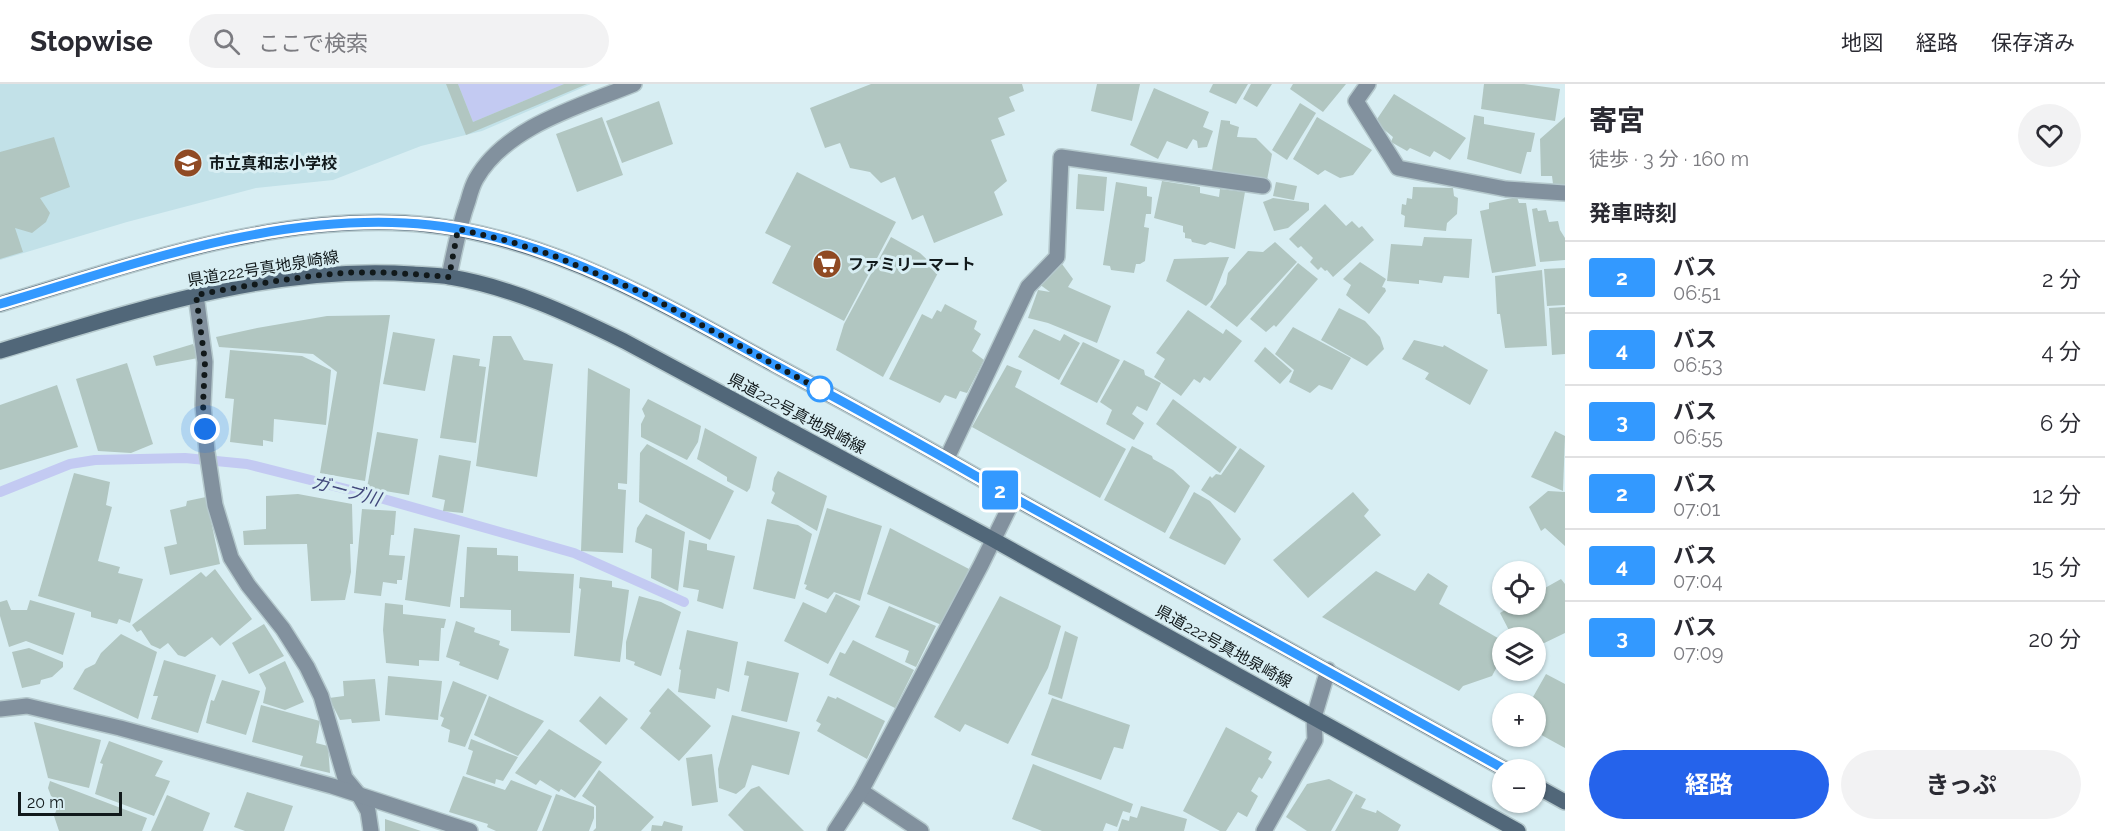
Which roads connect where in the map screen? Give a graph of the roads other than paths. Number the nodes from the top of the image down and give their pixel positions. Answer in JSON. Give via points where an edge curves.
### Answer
{"nodes":[{"id":1,"x":634,"y":84,"type":"edge"},
{"id":2,"x":1368,"y":84,"type":"edge"},
{"id":3,"x":1263,"y":186,"type":"dead end"},
{"id":4,"x":1565,"y":193,"type":"edge"},
{"id":5,"x":458,"y":229,"type":"junction"},
{"id":6,"x":449,"y":277,"type":"junction"},
{"id":7,"x":196,"y":295,"type":"junction"},
{"id":8,"x":0,"y":304,"type":"edge"},
{"id":9,"x":0,"y":351,"type":"edge"},
{"id":10,"x":947,"y":458,"type":"junction"},
{"id":11,"x":1014,"y":498,"type":"junction"},
{"id":12,"x":993,"y":539,"type":"junction"},
{"id":13,"x":1328,"y":670,"type":"junction"},
{"id":14,"x":0,"y":709,"type":"edge"},
{"id":15,"x":1314,"y":717,"type":"junction"},
{"id":16,"x":1492,"y":762,"type":"edge"},
{"id":17,"x":861,"y":791,"type":"junction"},
{"id":18,"x":1546,"y":792,"type":"edge"},
{"id":19,"x":359,"y":795,"type":"junction"},
{"id":20,"x":1565,"y":802,"type":"edge"},
{"id":21,"x":371,"y":831,"type":"edge"},
{"id":22,"x":470,"y":831,"type":"edge"},
{"id":23,"x":835,"y":831,"type":"edge"},
{"id":24,"x":921,"y":831,"type":"edge"},
{"id":25,"x":1264,"y":831,"type":"edge"},
{"id":26,"x":1518,"y":831,"type":"edge"}],
"edges":[{"from":1,"to":5,"type":"street","via":[[554,117],[499,150],[475,181]]},
{"from":2,"to":4,"type":"street","via":[[1356,101],[1398,168],[1506,189]]},
{"from":3,"to":10,"type":"street","via":[[1060,157],[1057,257],[1028,287]]},
{"from":5,"to":6,"type":"street"},
{"from":5,"to":8,"type":"main road","name":"県道222号真地泉崎線","via":[[405,223],[267,231],[178,250]]},
{"from":5,"to":10,"type":"main road","name":"県道222号真地泉崎線","via":[[552,255],[645,294]]},
{"from":6,"to":7,"type":"main road","name":"県道222号真地泉崎線","via":[[345,273]]},
{"from":6,"to":12,"type":"main road","name":"県道222号真地泉崎線","via":[[493,287],[565,312]]},
{"from":7,"to":9,"type":"main road","name":"県道222号真地泉崎線"},
{"from":7,"to":19,"type":"street","via":[[205,362],[207,452],[215,505],[231,558],[307,667],[321,696],[345,778]]},
{"from":10,"to":11,"type":"main road","name":"県道222号真地泉崎線"},
{"from":11,"to":12,"type":"street"},
{"from":11,"to":13,"type":"main road","name":"県道222号真地泉崎線"},
{"from":12,"to":15,"type":"main road","name":"県道222号真地泉崎線"},
{"from":12,"to":17,"type":"street"},
{"from":13,"to":15,"type":"street"},
{"from":13,"to":16,"type":"main road","name":"県道222号真地泉崎線"},
{"from":14,"to":19,"type":"street","via":[[27,706],[120,728]]},
{"from":15,"to":25,"type":"street","via":[[1316,740]]},
{"from":15,"to":26,"type":"main road","name":"県道222号真地泉崎線"},
{"from":17,"to":23,"type":"street"},
{"from":17,"to":24,"type":"street"},
{"from":18,"to":20,"type":"main road"},
{"from":19,"to":21,"type":"street","via":[[368,811]]},
{"from":19,"to":22,"type":"street"}]}
